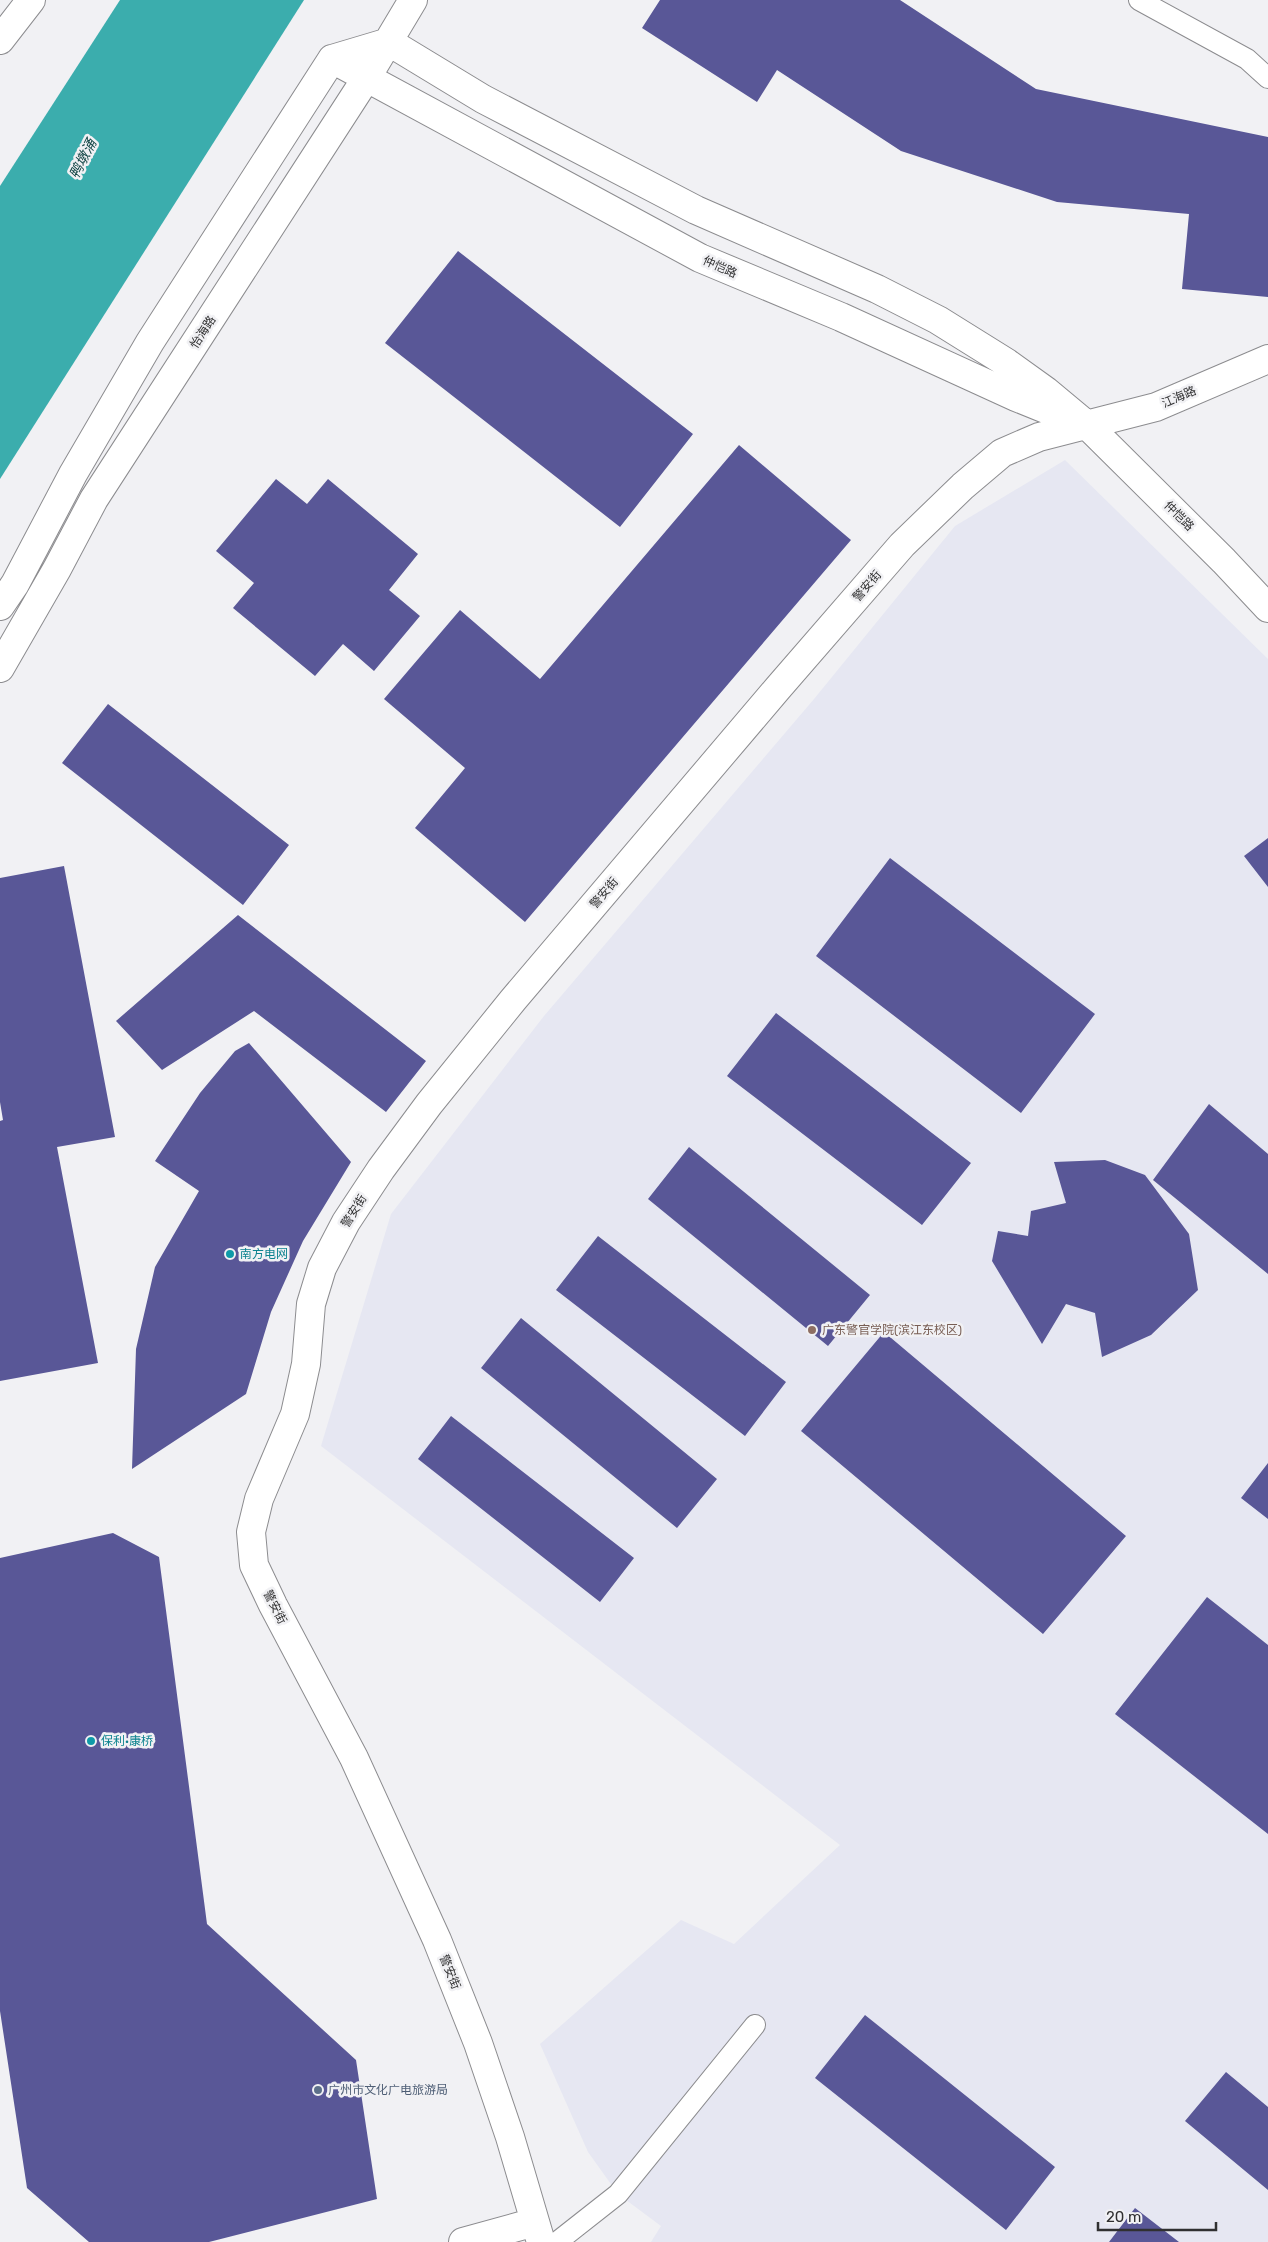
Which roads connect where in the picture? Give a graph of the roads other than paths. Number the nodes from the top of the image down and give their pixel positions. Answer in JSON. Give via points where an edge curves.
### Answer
{"nodes":[{"id":1,"x":31,"y":0,"type":"edge"},
{"id":2,"x":412,"y":0,"type":"edge"},
{"id":3,"x":1140,"y":0,"type":"edge"},
{"id":4,"x":0,"y":40,"type":"edge"},
{"id":5,"x":389,"y":42,"type":"junction"},
{"id":6,"x":332,"y":59,"type":"junction"},
{"id":7,"x":1264,"y":68,"type":"edge"},
{"id":8,"x":366,"y":77,"type":"junction"},
{"id":9,"x":1268,"y":359,"type":"edge"},
{"id":10,"x":1088,"y":426,"type":"junction"},
{"id":11,"x":0,"y":606,"type":"edge"},
{"id":12,"x":1268,"y":608,"type":"edge"},
{"id":13,"x":0,"y":668,"type":"edge"},
{"id":14,"x":755,"y":2025,"type":"dead end"},
{"id":15,"x":538,"y":2232,"type":"edge"},
{"id":16,"x":462,"y":2242,"type":"edge"},
{"id":17,"x":557,"y":2242,"type":"edge"}],
"edges":[{"from":1,"to":4,"type":"street"},
{"from":2,"to":5,"type":"street","name":"怡海路"},
{"from":3,"to":7,"type":"lane"},
{"from":5,"to":6,"type":"street"},
{"from":5,"to":8,"type":"street","name":"怡海路"},
{"from":5,"to":10,"type":"street","name":"仲恺路","via":[[483,99],[696,210],[877,289],[938,320],[1046,390]]},
{"from":6,"to":8,"type":"street","name":"仲恺路"},
{"from":6,"to":11,"type":"street","via":[[150,342]]},
{"from":8,"to":10,"type":"street","name":"仲恺路","via":[[700,258]]},
{"from":8,"to":13,"type":"street","name":"怡海路","via":[[94,499]]},
{"from":9,"to":10,"type":"street","name":"江海路","via":[[1156,407]]},
{"from":10,"to":12,"type":"street","name":"仲恺路"},
{"from":10,"to":15,"type":"street","name":"警安街","via":[[1039,437],[1002,453],[902,545],[501,1015],[381,1169],[346,1222],[322,1268],[311,1304],[306,1364],[295,1414],[259,1499],[251,1532],[254,1565],[354,1758],[437,1940],[481,2051]]},
{"from":14,"to":17,"type":"lane","via":[[618,2194]]},
{"from":15,"to":16,"type":"street"}]}
